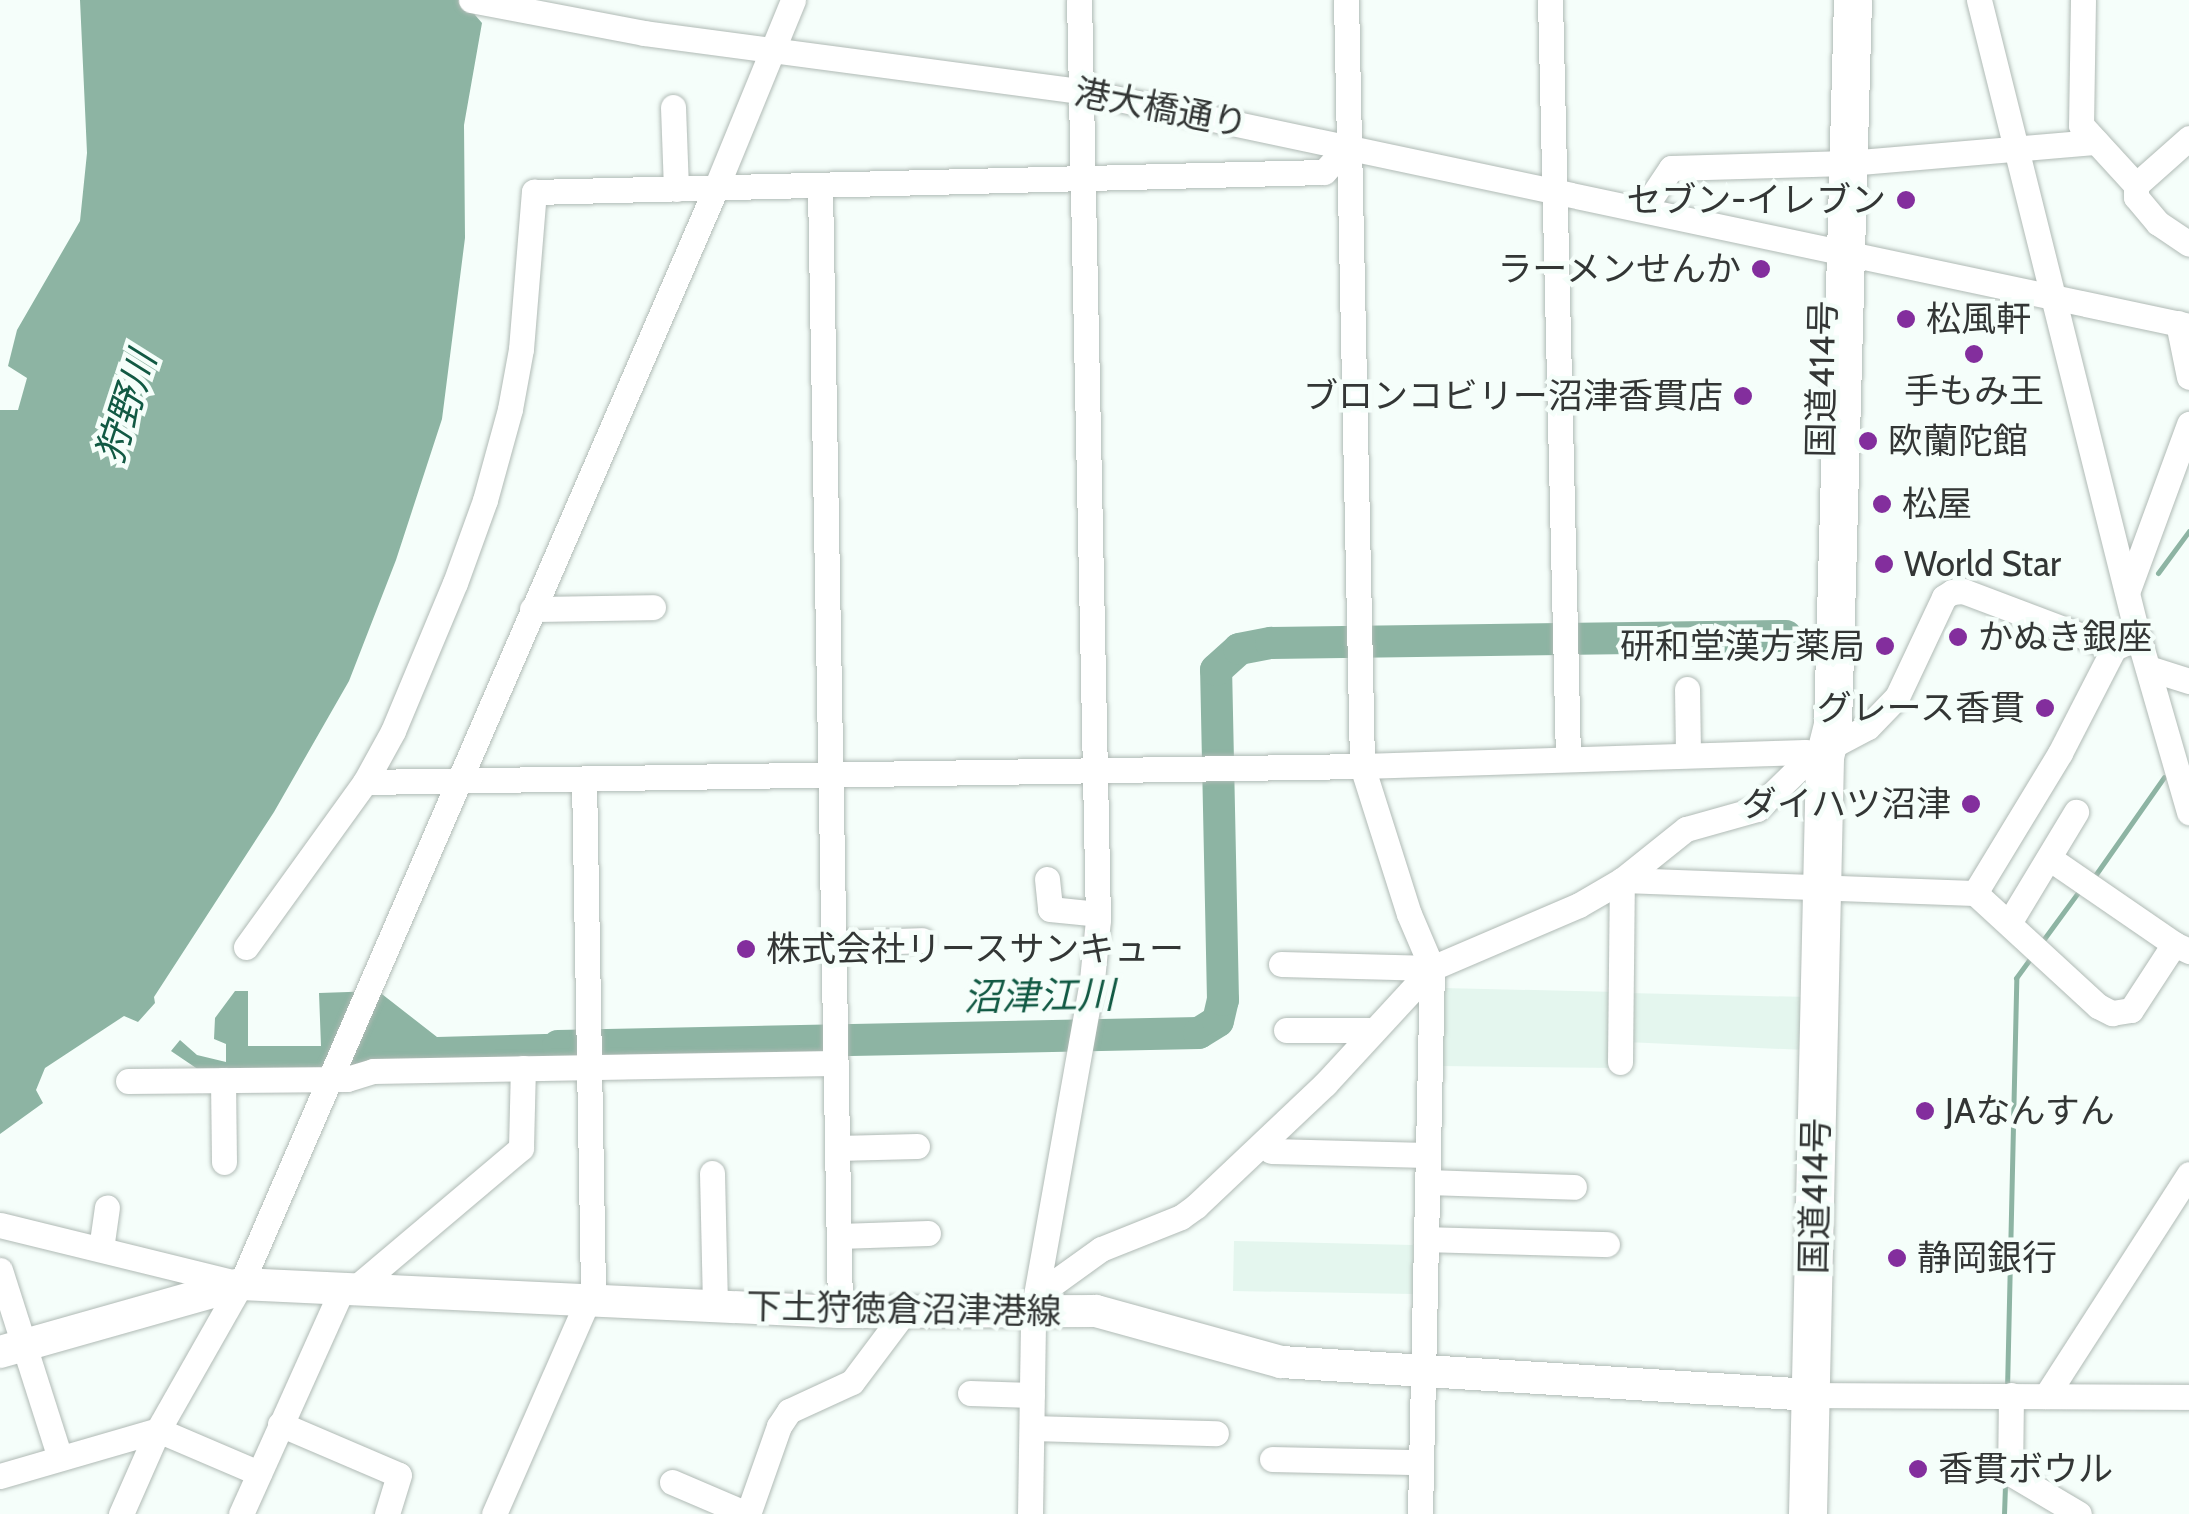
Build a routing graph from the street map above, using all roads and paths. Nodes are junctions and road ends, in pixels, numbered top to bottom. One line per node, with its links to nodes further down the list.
1 (471, 0): 10 (street, 港大橋通り)
2 (793, 0): 10 (street)
3 (1080, 0): 11 (street)
4 (1346, 0): 15 (street)
5 (1550, 0): 23 (street)
6 (1832, 0): 17 (highway, 国道414号)
7 (1852, 0): 17 (highway, 国道414号)
8 (1979, 0): 16 (street)
9 (2084, 0): 14 (street)
10 (772, 48): 11 (street, 港大橋通り); 21 (street)
11 (1081, 91): 15 (street, 港大橋通り); 18 (street)
12 (673, 107): 22 (street)
13 (2189, 138): 19 (street)
14 (2096, 142): 16 (street); 19 (street)
15 (1348, 145): 18 (street); 23 (street, 港大橋通り); 42 (street)
16 (2016, 150): 17 (street); 27 (street)
17 (1837, 163): 24 (street); 26 (highway, 国道414号)
18 (1084, 180): 20 (street); 43 (street)
19 (2136, 185): 25 (street)
20 (820, 187): 21 (street); 44 (street)
21 (716, 188): 22 (street); 33 (street)
22 (676, 189): 46 (street)
23 (1552, 189): 24 (street, 港大橋通り); 41 (street)
24 (1645, 207): 26 (street, 港大橋通り)
25 (2189, 244)
26 (1834, 250): 27 (street, 港大橋通り); 40 (highway, 国道414号)
27 (2052, 295): 28 (street, 港大橋通り); 31 (street)
28 (2183, 324): 29 (street)
29 (2189, 377)
30 (2189, 424): 31 (street)
31 (2128, 590): 34 (street)
32 (653, 606): 33 (street)
33 (532, 610): 47 (street)
34 (2139, 637): 35 (street); 36 (street)
35 (2114, 648): 40 (street); 54 (street)
36 (2148, 668): 37 (street); 49 (street)
37 (2189, 681)
38 (1687, 689): 39 (street)
39 (1688, 755): 40 (street); 41 (street)
40 (1825, 757): 52 (street); 53 (highway, 国道414号)
41 (1568, 758): 42 (street)
42 (1362, 766): 43 (street); 62 (street)
43 (1096, 770): 44 (street); 55 (street)
44 (831, 776): 45 (street); 58 (street)
45 (584, 780): 47 (street); 67 (street)
46 (369, 782): 47 (street); 59 (street)
47 (458, 782): 69 (street)
48 (2076, 812): 50 (street)
49 (2189, 812)
50 (2050, 858): 56 (street); 60 (street)
51 (1047, 878): 55 (street)
52 (1622, 880): 53 (street); 62 (street); 65 (street)
53 (1822, 886): 54 (street); 100 (highway, 国道414号)
54 (1974, 894): 56 (street)
55 (1098, 914): 92 (street)
56 (2009, 923): 60 (street)
57 (922, 940): 58 (street)
58 (832, 943): 66 (street)
59 (246, 947)
60 (2182, 947)
61 (1281, 964): 62 (street)
62 (1432, 968): 64 (street); 75 (street)
63 (1286, 1030): 64 (street)
64 (1374, 1030): 92 (street)
65 (1620, 1062)
66 (836, 1063): 67 (street); 73 (street)
67 (588, 1066): 68 (street); 91 (street)
68 (523, 1068): 69 (street); 90 (street)
69 (330, 1079): 70 (street); 89 (street)
70 (223, 1080): 71 (street); 76 (street)
71 (128, 1082)
72 (917, 1146): 73 (street)
73 (838, 1148): 84 (street)
74 (1271, 1151): 75 (street)
75 (1427, 1155): 79 (street)
76 (224, 1162)
77 (712, 1173): 93 (street)
78 (2189, 1174): 102 (street)
79 (1427, 1182): 80 (street); 85 (street)
80 (1574, 1187)
81 (107, 1207): 87 (street)
82 (0, 1225): 87 (street)
83 (928, 1234): 84 (street)
84 (840, 1236): 94 (street)
85 (1426, 1239): 86 (street); 97 (street)
86 (1607, 1244)
87 (102, 1249): 89 (street)
88 (0, 1273): 96 (street)
89 (241, 1284): 90 (main road, 下土狩徳倉沼津港線); 96 (main road, 下土狩徳倉沼津港線); 106 (street)
90 (347, 1289): 91 (main road, 下土狩徳倉沼津港線); 104 (street)
91 (589, 1300): 93 (main road, 下土狩徳倉沼津港線); 117 (street)
92 (1035, 1304): 95 (main road, 下土狩徳倉沼津港線); 97 (main road, 下土狩徳倉沼津港線); 99 (street)
93 (715, 1306): 94 (main road, 下土狩徳倉沼津港線)
94 (840, 1312): 95 (main road, 下土狩徳倉沼津港線)
95 (903, 1314): 118 (street)
96 (11, 1349): 108 (street)
97 (1424, 1371): 100 (main road, 下土狩徳倉沼津港線); 110 (street)
98 (970, 1394): 99 (street)
99 (1032, 1395): 105 (street)
100 (1811, 1395): 101 (street); 121 (highway, 国道414号)
101 (2011, 1395): 102 (street); 122 (street)
102 (2046, 1396): 103 (street)
103 (2189, 1398)
104 (280, 1424): 111 (street); 116 (street)
105 (1032, 1428): 107 (street); 119 (street)
106 (158, 1430): 108 (street); 111 (street); 114 (street)
107 (1216, 1433)
108 (60, 1458): 112 (street)
109 (1272, 1459): 110 (street)
110 (1421, 1462): 120 (street)
111 (258, 1472): 115 (street)
112 (0, 1476)
113 (672, 1482): 118 (street)
114 (121, 1514)
115 (241, 1514)
116 (387, 1514)
117 (494, 1514)
118 (747, 1514)
119 (1030, 1514)
120 (1420, 1514)
121 (1808, 1514)
122 (2079, 1514)

